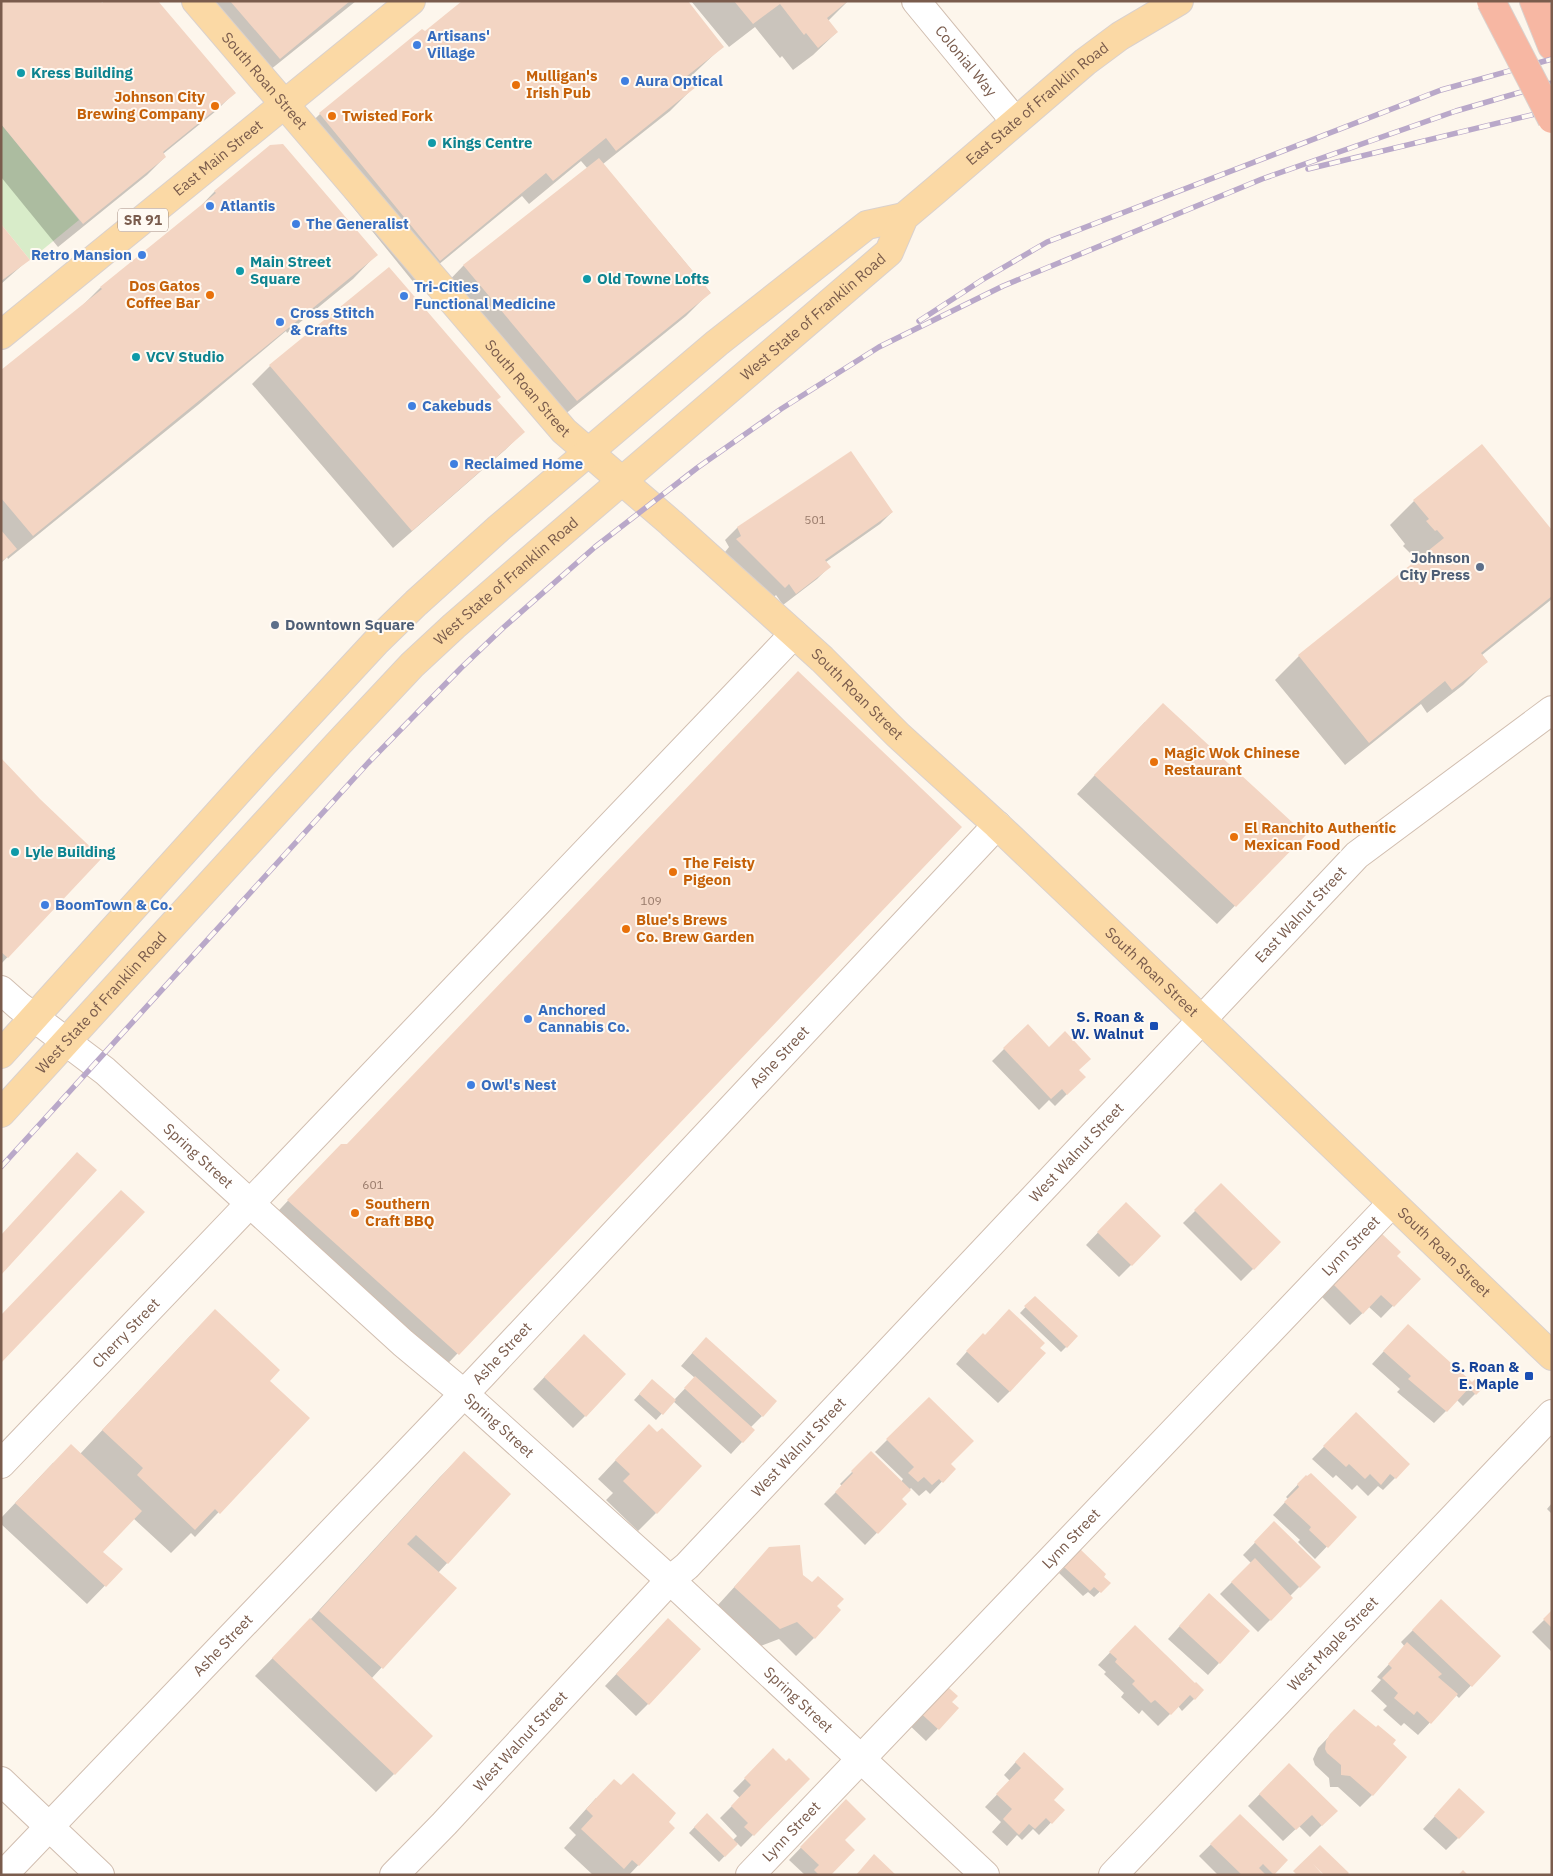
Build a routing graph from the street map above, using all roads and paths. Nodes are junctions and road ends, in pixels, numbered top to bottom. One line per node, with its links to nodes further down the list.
1 (196, 1): 8 (main road, South Roan Street)
2 (411, 1): 8 (main road, East Main Street / SR 91)
3 (916, 1): 10 (street, Colonial Way)
4 (1179, 1): 10 (main road, East State of Franklin Road)
5 (1491, 1): 9 (highway, bridge)
6 (1534, 1): 7 (highway)
7 (1552, 46)
8 (284, 105): 12 (main road, East Main Street / SR 91); 13 (main road, South Roan Street)
9 (1552, 119)
10 (1015, 121): 11 (main road, East State of Franklin Road)
11 (904, 217): 13 (main road, West State of Franklin Road); 14 (main road, West State of Franklin Road)
12 (1, 334)
13 (589, 452): 14 (main road, South Roan Street); 20 (main road, West State of Franklin Road)
14 (622, 481): 15 (main road, South Roan Street); 20 (main road, West State of Franklin Road)
15 (794, 634): 17 (main road, South Roan Street); 23 (street, Cherry Street)
16 (1552, 710): 19 (street, East Walnut Street)
17 (997, 825): 19 (main road, South Roan Street); 26 (street, Ashe Street)
18 (1, 990): 20 (street, Spring Street)
19 (1202, 1020): 24 (main road, South Roan Street); 29 (street, West Walnut Street)
20 (50, 1030): 21 (main road, West State of Franklin Road); 22 (main road, West State of Franklin Road); 23 (street, Spring Street)
21 (1, 1054)
22 (1, 1113)
23 (251, 1203): 26 (street, Spring Street); 28 (street, Cherry Street)
24 (1392, 1203): 25 (main road, South Roan Street); 30 (street, Lynn Street)
25 (1552, 1356)
26 (464, 1393): 29 (street, Spring Street); 32 (street, Ashe Street)
27 (1552, 1414): 38 (street, West Maple Street)
28 (1, 1464)
29 (670, 1580): 30 (street, Spring Street); 35 (street, West Walnut Street)
30 (861, 1760): 36 (street, Lynn Street); 37 (street, Spring Street)
31 (1, 1781): 32 (street)
32 (49, 1826): 33 (street, Ashe Street); 34 (street)
33 (3, 1875)
34 (100, 1875)
35 (394, 1875)
36 (750, 1875)
37 (985, 1875)
38 (1113, 1875)

